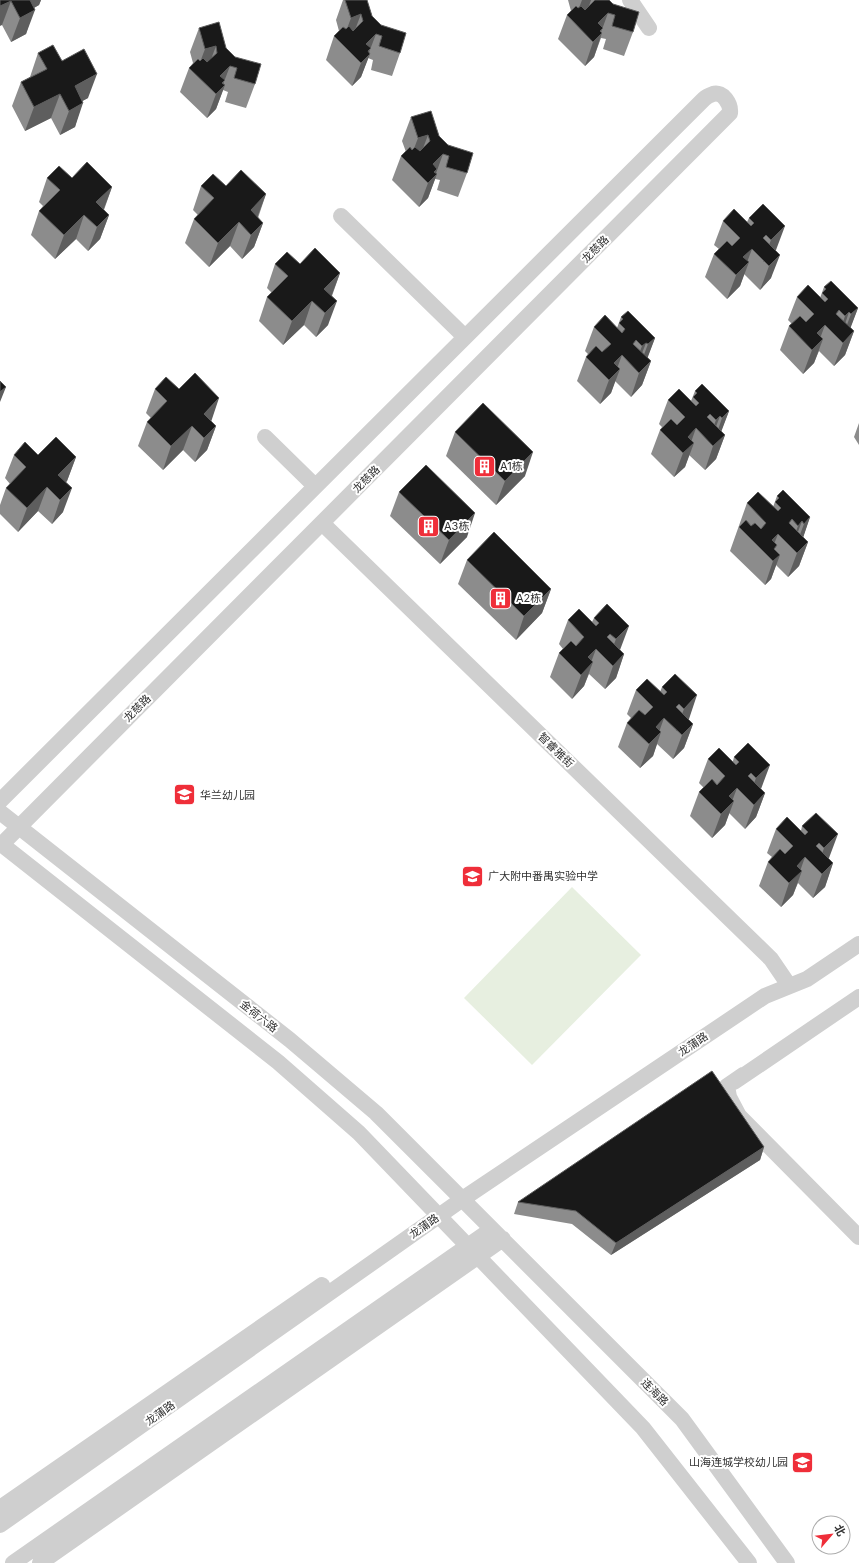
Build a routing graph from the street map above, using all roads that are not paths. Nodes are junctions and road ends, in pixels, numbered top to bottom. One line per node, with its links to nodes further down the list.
1 (630, 0): 2 (street)
2 (649, 28)
3 (341, 216): 4 (street)
4 (465, 337): 6 (street); 7 (street, 龙慈路)
5 (264, 437): 6 (street)
6 (315, 486): 8 (street)
7 (322, 523): 10 (street, 龙慈路); 14 (street, 智睿雅街)
8 (0, 801)
9 (0, 812): 10 (street, 金荷六路)
10 (19, 827): 11 (street, 龙慈路); 18 (street, 金荷六路)
11 (1, 844): 19 (street)
12 (859, 937): 14 (street, 龙蒲路)
13 (859, 944): 18 (street, 龙蒲路)
14 (786, 981): 18 (street, 龙蒲路)
15 (859, 997): 16 (street)
16 (728, 1086): 17 (street); 21 (street)
17 (714, 1095)
18 (460, 1195): 19 (street, 龙蒲路); 20 (street, 金荷六路)
19 (435, 1212): 22 (street); 23 (street, 龙蒲路); 24 (street, 龙蒲路)
20 (498, 1234): 22 (street); 28 (street, 连海路)
21 (859, 1237)
22 (473, 1252): 25 (street); 26 (street); 27 (street)
23 (0, 1508)
24 (0, 1525)
25 (13, 1563)
26 (40, 1563)
27 (749, 1563)
28 (787, 1563)

